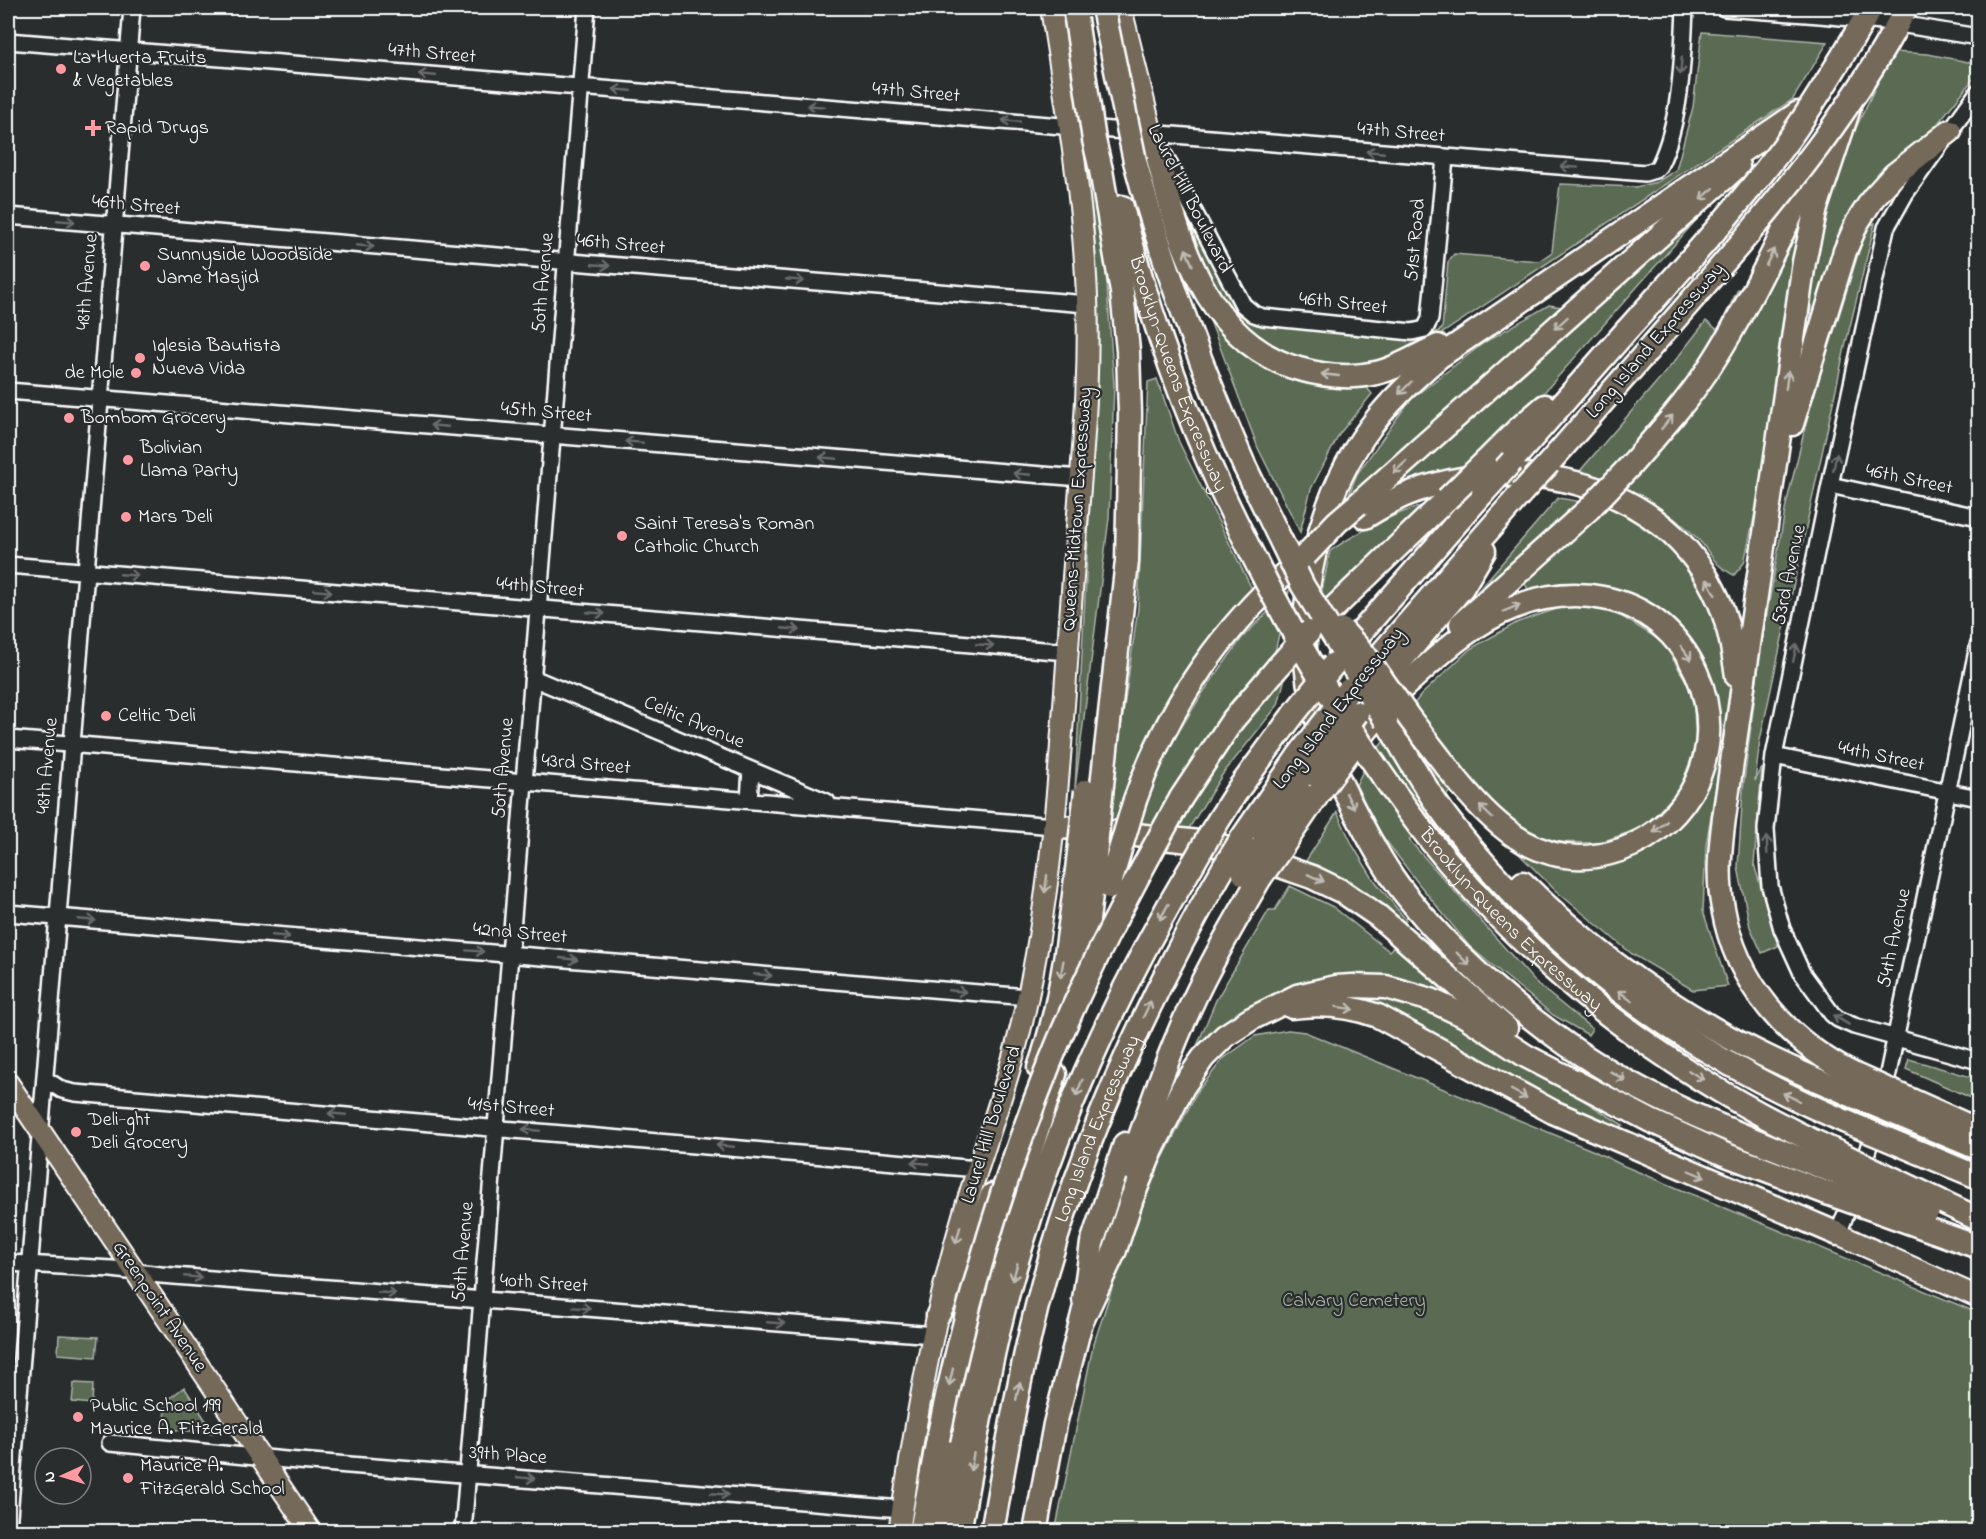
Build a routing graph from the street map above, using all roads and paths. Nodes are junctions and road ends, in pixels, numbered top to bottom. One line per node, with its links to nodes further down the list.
1 (132, 8): 15 (street, 48th Avenue)
2 (587, 8): 17 (street, 50th Avenue)
3 (1051, 8): 20 (main road)
4 (1103, 8): 43 (highway, Brooklyn-Queens Expressway, bridge)
5 (1120, 8): 22 (main road, Laurel Hill Boulevard)
6 (1685, 8): 23 (street, 47th Street, one-way to 23)
7 (1724, 8): 13 (street, bridge)
8 (1871, 8): 32 (highway, Long Island Expressway, bridge)
9 (1881, 8): 19 (highway)
10 (1896, 8): 16 (highway)
11 (1906, 8): 55 (highway, Long Island Expressway, bridge)
12 (1075, 13): 24 (highway, bridge)
13 (1978, 37)
14 (8, 41): 15 (street, 47th Street)
15 (129, 51): 17 (street, 47th Street, one-way to 15); 26 (street, 48th Avenue)
16 (1865, 61): 38 (highway, one-way to 16); 48 (highway, one-way to 16, bridge)
17 (581, 87): 20 (street, 47th Street, one-way to 17); 27 (street, 50th Avenue)
18 (1978, 92): 21 (street, 53rd Avenue)
19 (1798, 113): 31 (highway); 39 (highway, one-way to 39)
20 (1069, 126): 22 (street, 47th Street); 28 (main road)
21 (1950, 131): 37 (street, 53rd Avenue, one-way to 21); 38 (highway)
22 (1152, 134): 23 (street, 47th Street, one-way to 22); 29 (street, Laurel Hill Boulevard); 31 (highway, one-way to 22)
23 (1445, 158): 30 (street, 51st Road)
24 (1106, 169): 65 (highway, bridge); 82 (highway, Brooklyn-Queens Expressway, one-way to 82, bridge)
25 (8, 216): 26 (street, 46th Street, one-way to 26)
26 (114, 225): 27 (street, 46th Street, one-way to 27); 34 (street, 48th Avenue)
27 (567, 262): 28 (street, 46th Street, one-way to 28); 35 (street, 50th Avenue)
28 (1087, 304): 36 (main road, Queens-Midtown Expressway)
29 (1254, 314): 30 (street, 46th Street)
30 (1427, 326)
31 (1483, 326): 82 (highway, one-way to 82)
32 (1599, 361): 104 (highway, one-way to 104, bridge); 106 (highway, Long Island Expressway, one-way to 106, bridge)
33 (8, 391): 34 (street, 45th Street)
34 (99, 398): 35 (street, 45th Street, one-way to 34); 42 (street, 48th Avenue)
35 (552, 435): 36 (street, 45th Street, one-way to 35); 44 (street, 50th Avenue)
36 (1081, 478): 46 (main road, Queens-Midtown Expressway)
37 (1830, 485): 40 (street, 46th Street); 53 (street, 53rd Avenue, one-way to 37)
38 (1770, 501): 49 (highway)
39 (1361, 510): 49 (highway, one-way to 39); 65 (highway, bridge)
40 (1978, 517)
41 (8, 565): 42 (street, 44th Street)
42 (86, 572): 44 (street, 44th Street, one-way to 44); 52 (street, 48th Avenue)
43 (1303, 586): 58 (highway, Brooklyn-Queens Expressway, bridge); 58 (highway, bridge)
44 (538, 609): 46 (street, 44th Street, one-way to 46); 47 (street, 50th Avenue)
45 (1978, 646): 57 (street, 54th Avenue)
46 (1068, 652): 50 (main road, Queens-Midtown Expressway)
47 (533, 678): 54 (street, Celtic Avenue); 56 (street, 50th Avenue)
48 (1398, 692): 55 (highway, bridge); 58 (highway, one-way to 58)
49 (1740, 704): 76 (highway)
50 (1063, 714): 62 (main road, Laurel Hill Boulevard)
51 (8, 739): 52 (street, 43rd Street)
52 (71, 744): 56 (street, 43rd Street); 67 (street, 48th Avenue)
53 (1774, 756): 57 (street, 44th Street); 71 (street, 53rd Avenue, one-way to 53)
54 (751, 770): 60 (street); 61 (street, Celtic Avenue)
55 (1310, 774): 63 (highway, Long Island Expressway); 63 (highway)
56 (524, 781): 60 (street, 43rd Street); 68 (street, 50th Avenue)
57 (1947, 792): 59 (street, 44th Street); 71 (street, 54th Avenue)
58 (1447, 794): 76 (highway, Brooklyn-Queens Expressway); 83 (highway, Brooklyn-Queens Expressway, one-way to 58, bridge)
59 (1978, 798)
60 (749, 800): 61 (street, 43rd Street)
61 (838, 807): 62 (street, 43rd Street)
62 (1054, 826): 69 (main road, Laurel Hill Boulevard, one-way to 69); 74 (highway, one-way to 74)
63 (1262, 844): 64 (highway, Long Island Expressway, bridge); 64 (highway, bridge)
64 (1243, 873): 93 (highway); 107 (highway, Long Island Expressway, one-way to 64)
65 (1093, 878): 94 (highway, one-way to 94); 105 (highway)
66 (8, 913): 67 (street, 42nd Street)
67 (57, 918): 68 (street, 42nd Street, one-way to 68); 73 (street, 48th Avenue)
68 (510, 954): 69 (street, 42nd Street, one-way to 69); 77 (street, 50th Avenue)
69 (1028, 996): 81 (main road, Laurel Hill Boulevard)
70 (1266, 1011): 74 (highway); 86 (highway, one-way to 86); 93 (highway)
71 (1896, 1038): 72 (street); 86 (street, 54th Avenue)
72 (1978, 1061)
73 (45, 1079): 77 (street, 41st Street, one-way to 73); 79 (street, 48th Avenue)
74 (1577, 1081): 82 (highway)
75 (8, 1083): 79 (main road, Greenpoint Avenue)
76 (1851, 1084): 78 (highway, bridge); 80 (highway, Brooklyn-Queens Expressway, bridge)
77 (496, 1127): 81 (street, 41st Street, one-way to 77); 92 (street, 50th Avenue)
78 (1978, 1130)
79 (41, 1132): 89 (street, 48th Avenue); 90 (main road, Greenpoint Avenue)
80 (1978, 1148)
81 (978, 1169): 94 (main road, Laurel Hill Boulevard, one-way to 94)
82 (1832, 1172): 84 (highway, Brooklyn-Queens Expressway, bridge); 85 (highway, bridge); 87 (highway, bridge)
83 (1978, 1178)
84 (1978, 1219)
85 (1978, 1226)
86 (1838, 1234): 91 (main road)
87 (1978, 1247)
88 (8, 1263): 89 (street, 40th Street)
89 (29, 1264): 90 (street, 40th Street); 95 (street, 48th Avenue)
90 (135, 1272): 92 (street, 40th Street, one-way to 92); 97 (main road, Greenpoint Avenue)
91 (1978, 1297)
92 (481, 1300): 94 (street, 40th Street, one-way to 94); 98 (street, 50th Avenue)
93 (1080, 1323): 108 (highway)
94 (936, 1325): 99 (main road, Laurel Hill Boulevard)
95 (11, 1436): 100 (street, 48th Avenue)
96 (110, 1443): 97 (street, 39th Place)
97 (260, 1457): 98 (street, 39th Place); 101 (main road, Greenpoint Avenue)
98 (467, 1474): 99 (street, 39th Place, one-way to 99); 102 (street, 50th Avenue)
99 (902, 1509): 103 (main road, Laurel Hill Boulevard)
100 (8, 1528)
101 (311, 1532)
102 (463, 1532)
103 (899, 1532)
104 (921, 1532)
105 (942, 1532)
106 (959, 1532)
107 (992, 1532)
108 (1035, 1532)

